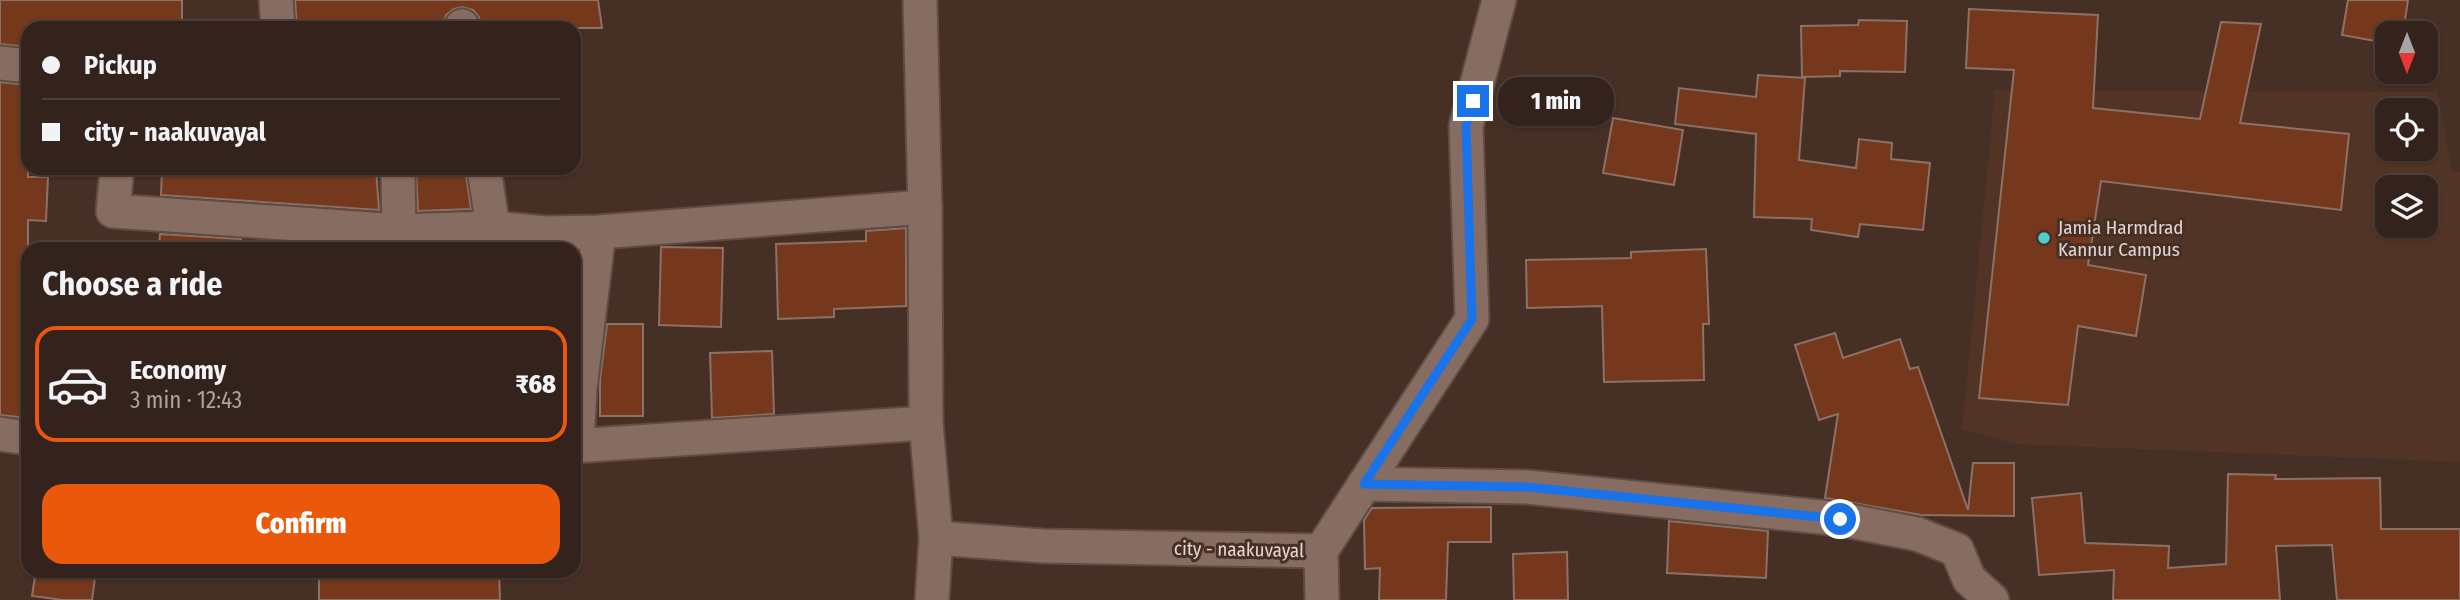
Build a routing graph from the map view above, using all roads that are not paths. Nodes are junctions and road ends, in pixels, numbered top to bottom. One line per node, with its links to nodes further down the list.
1 (276, 0): 4 (street)
2 (919, 0): 10 (street)
3 (1499, 0): 19 (street, city - naakuvayal)
4 (278, 21)
5 (0, 63): 6 (street)
6 (21, 65)
7 (116, 175): 12 (street)
8 (398, 175): 12 (street)
9 (485, 175): 11 (street)
10 (925, 207): 13 (street); 15 (street)
11 (493, 228): 12 (street); 13 (street)
12 (399, 231)
13 (599, 232): 14 (street)
14 (581, 380)
15 (926, 423): 18 (street); 20 (street)
16 (0, 434): 17 (street)
17 (21, 437)
18 (581, 446)
19 (1364, 484): 21 (street, city - naakuvayal); 24 (street)
20 (936, 538): 21 (street, city - naakuvayal); 22 (street)
21 (1321, 551): 23 (street)
22 (932, 600)
23 (1322, 600)
24 (1992, 600)

